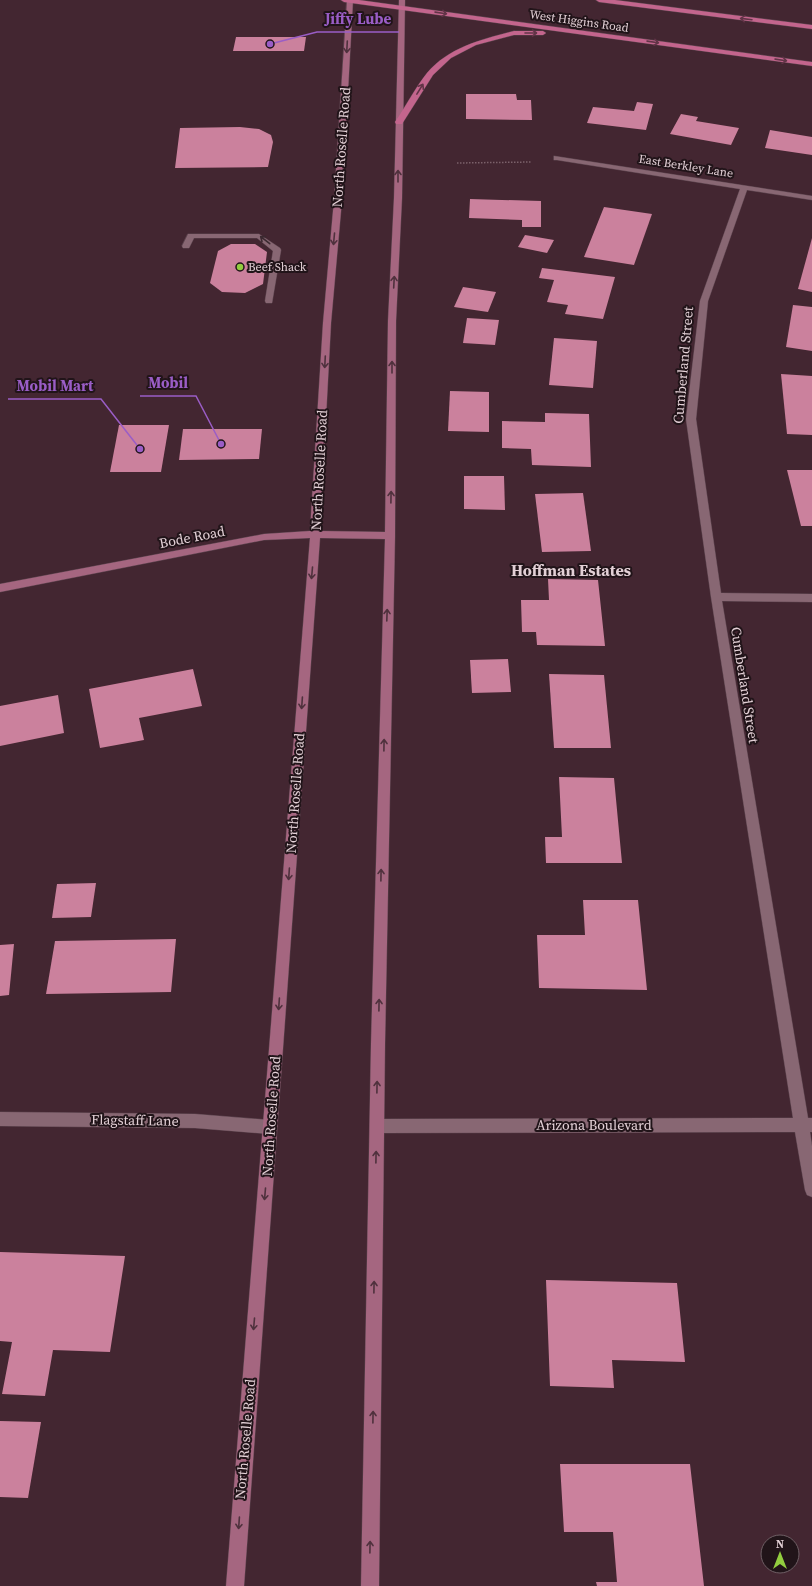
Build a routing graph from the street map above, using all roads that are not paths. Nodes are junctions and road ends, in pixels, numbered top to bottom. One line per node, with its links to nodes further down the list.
1 (348, 0): 3 (main road, West Higgins Road); 13 (main road, North Roselle Road, one-way to 13)
2 (599, 0): 4 (main road, West Higgins Road, one-way to 2)
3 (402, 4): 5 (main road, West Higgins Road, one-way to 5); 7 (main road)
4 (812, 27)
5 (586, 33): 6 (main road, West Higgins Road, one-way to 6); 7 (main road, one-way to 5)
6 (812, 64)
7 (400, 122): 14 (main road, one-way to 7)
8 (557, 158): 9 (street, East Berkley Lane)
9 (744, 188): 10 (street, East Berkley Lane); 16 (street, Cumberland Street)
10 (812, 198)
11 (186, 246): 12 (street, one-way to 11)
12 (269, 301)
13 (315, 534): 14 (main road, Bode Road); 15 (main road, Bode Road); 21 (main road, North Roselle Road, one-way to 21)
14 (390, 536): 20 (main road, one-way to 14)
15 (0, 588)
16 (716, 597): 17 (street); 19 (street, Cumberland Street)
17 (812, 598)
18 (0, 1118): 21 (street, Flagstaff Lane)
19 (806, 1125): 20 (street, Arizona Boulevard); 22 (street, Cumberland Street)
20 (377, 1126): 24 (main road, one-way to 20)
21 (270, 1127): 23 (main road, North Roselle Road, one-way to 23)
22 (812, 1190)
23 (235, 1586)
24 (370, 1586)

